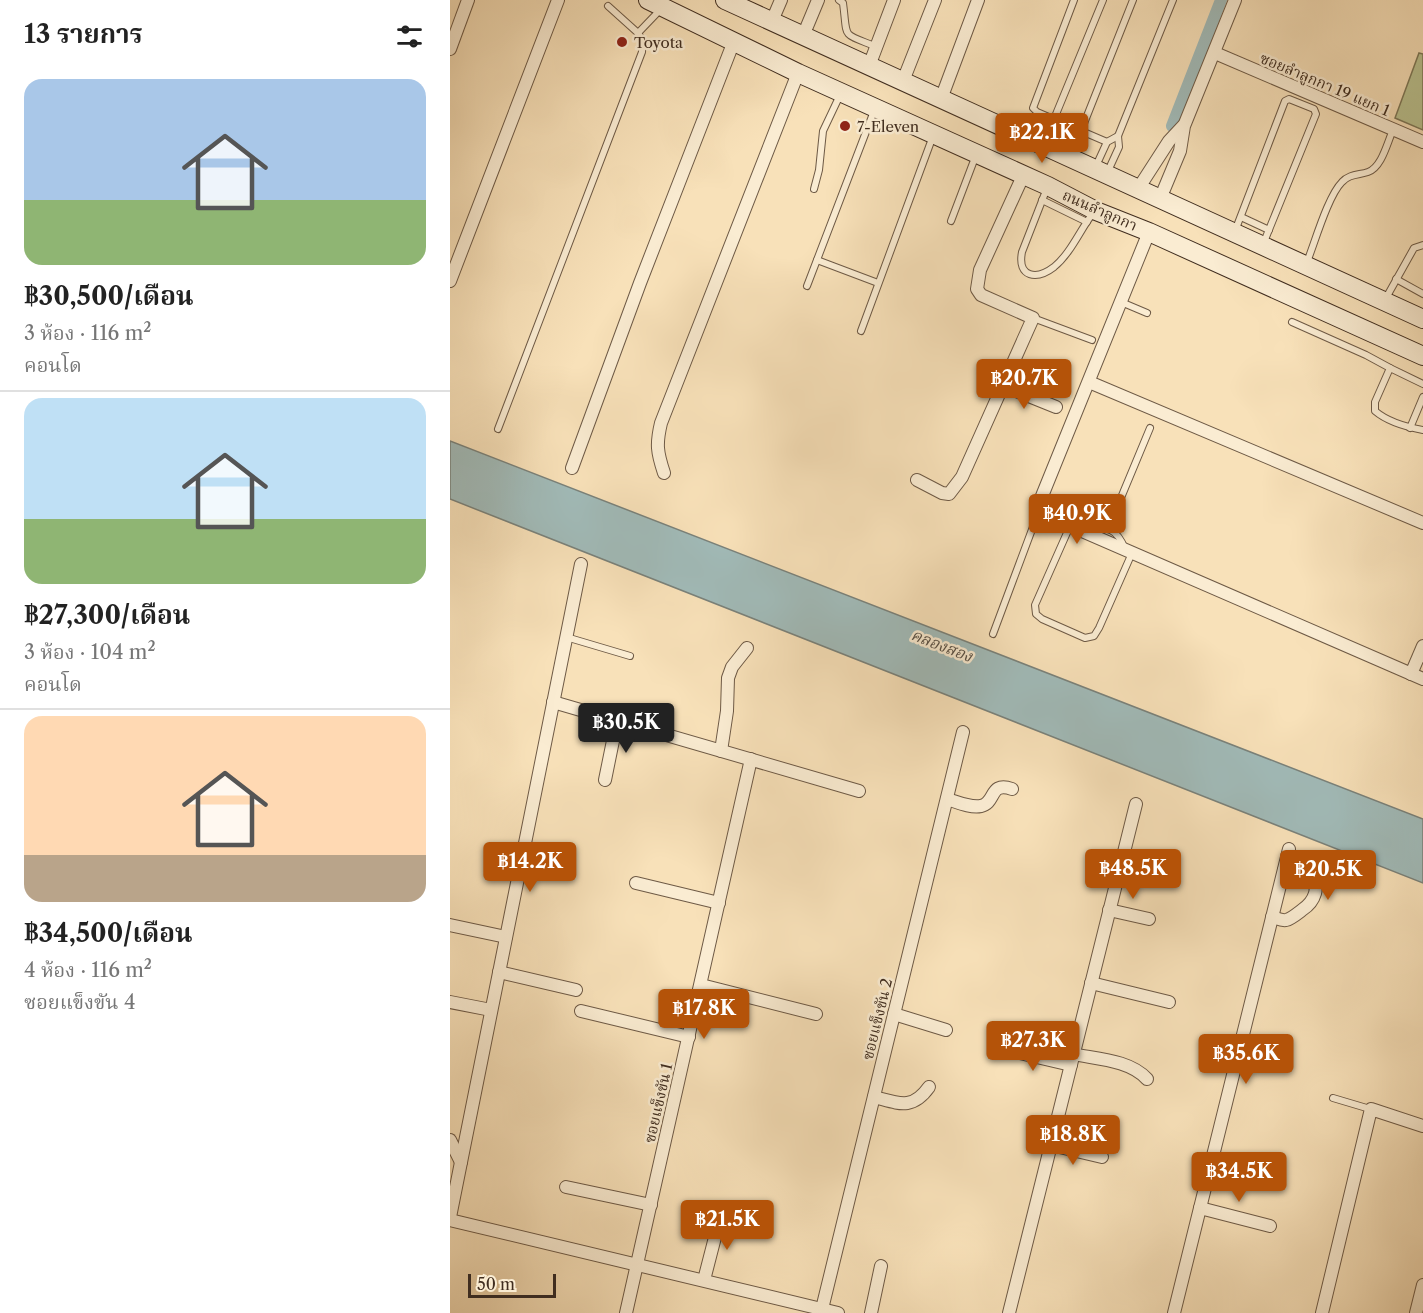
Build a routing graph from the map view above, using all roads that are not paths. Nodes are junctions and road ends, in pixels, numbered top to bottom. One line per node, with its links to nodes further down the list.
1 (468, 0): 22 (street)
2 (558, 0): 54 (street)
3 (725, 0): 17 (main road)
4 (781, 0): 17 (street)
5 (818, 0): 19 (street)
6 (839, 0): 21 (lane)
7 (894, 0): 21 (street)
8 (935, 0): 26 (street)
9 (978, 0): 28 (street)
10 (1074, 0): 30 (lane)
11 (1103, 0): 30 (lane)
12 (1133, 0): 32 (lane)
13 (1173, 0): 35 (lane)
14 (1235, 0): 23 (street)
15 (656, 4): 18 (lane); 20 (main road, ถนนลำลูกกา)
16 (608, 6): 18 (lane)
17 (772, 21): 19 (main road)
18 (638, 33): 74 (lane)
19 (803, 36): 24 (main road)
20 (734, 41): 25 (main road, ถนนลำลูกกา); 77 (street)
21 (877, 47): 24 (street)
22 (450, 49)
23 (1215, 53): 31 (street); 33 (street, ซอยลำลูกกา 19 แยก 1)
24 (869, 66): 26 (main road)
25 (798, 73): 27 (main road, ถนนลำลูกกา); 78 (street)
26 (903, 81): 28 (main road)
27 (841, 92): 29 (main road, ถนนลำลูกกา); 41 (lane)
28 (941, 99): 39 (main road)
29 (875, 108): 34 (main road, ถนนลำลูกกา); 51 (lane)
30 (1054, 119): 32 (lane)
31 (1184, 126): 42 (street); 44 (street)
32 (1080, 130): 36 (lane)
33 (1393, 130): 37 (street, ซอยลำลูกกา 19 แยก 1); 52 (lane)
34 (933, 135): 38 (main road, ถนนลำลูกกา); 55 (lane)
35 (1118, 136): 36 (lane); 39 (lane)
36 (1107, 142): 39 (lane)
37 (1423, 142)
38 (976, 154): 40 (main road, ถนนลำลูกกา); 46 (lane)
39 (1101, 172): 42 (main road)
40 (1023, 176): 43 (main road, ถนนลำลูกกา); 61 (street)
41 (814, 189)
42 (1138, 189): 44 (main road)
43 (1045, 193): 45 (main road, ถนนลำลูกกา); 45 (lane)
44 (1160, 199): 47 (main road)
45 (1091, 216): 48 (main road, ถนนลำลูกกา)
46 (951, 221)
47 (1238, 225): 49 (main road); 49 (lane)
48 (1149, 232): 59 (street); 66 (main road, ถนนลำลูกกา)
49 (1266, 238): 52 (main road)
50 (1423, 245): 53 (lane)
51 (817, 260): 55 (lane); 56 (lane)
52 (1305, 265): 58 (main road)
53 (1396, 279): 57 (lane); 58 (lane)
54 (450, 281)
55 (878, 283): 64 (lane)
56 (807, 286)
57 (1423, 294)
58 (1384, 301): 62 (main road)
59 (1121, 302): 60 (lane); 68 (street)
60 (1147, 313)
61 (1033, 318): 65 (lane); 70 (street)
62 (1423, 319)
63 (1292, 322): 67 (lane)
64 (861, 332)
65 (1092, 340)
66 (1423, 356)
67 (1390, 368): 69 (lane); 73 (lane)
68 (1089, 382): 80 (street); 81 (street)
69 (1423, 384)
70 (1004, 386): 72 (street); 79 (street)
71 (1423, 397): 73 (lane)
72 (1056, 407)
73 (1410, 428): 76 (lane)
74 (498, 429)
75 (1150, 429): 83 (lane)
76 (1423, 430)
77 (572, 468)
78 (664, 473)
79 (917, 480)
80 (1040, 508): 82 (street); 87 (lane)
81 (1423, 523)
82 (1070, 526): 84 (street); 85 (lane)
83 (1108, 529): 84 (lane); 85 (lane)
84 (1083, 532): 85 (street)
85 (1129, 551): 92 (street)
86 (581, 564): 88 (street)
87 (993, 634)
88 (566, 637): 91 (lane); 94 (street)
89 (1423, 646): 92 (street)
90 (747, 648): 97 (street)
91 (630, 656)
92 (1411, 674): 93 (street)
93 (1423, 679)
94 (553, 702): 95 (street); 112 (street)
95 (617, 721): 97 (street); 99 (street)
96 (963, 732): 102 (street, ซอยแข็งขัน 2)
97 (721, 751): 98 (street)
98 (751, 759): 101 (street); 107 (street, ซอยแข็งขัน 1)
99 (605, 780)
100 (1012, 789): 102 (street)
101 (859, 791)
102 (946, 799): 122 (street, ซอยแข็งขัน 2)
103 (1136, 804): 108 (street)
104 (1289, 849): 105 (street)
105 (1284, 870): 109 (street); 109 (street)
106 (636, 883): 107 (street)
107 (719, 903): 115 (street, ซอยแข็งขัน 1)
108 (1109, 910): 110 (street); 114 (street)
109 (1272, 918): 139 (street)
110 (1149, 919)
111 (450, 925): 112 (street)
112 (506, 937): 113 (street)
113 (499, 972): 116 (street); 119 (street)
114 (1091, 983): 118 (street); 126 (street)
115 (700, 985): 121 (street); 124 (street, ซอยแข็งขัน 1)
116 (576, 990)
117 (450, 1002): 119 (street)
118 (1169, 1002)
119 (492, 1010): 136 (street)
120 (581, 1011): 124 (street)
121 (816, 1014)
122 (894, 1014): 123 (street); 129 (street, ซอยแข็งขัน 2)
123 (946, 1030)
124 (689, 1037): 138 (street, ซอยแข็งขัน 1)
125 (1002, 1049): 126 (street)
126 (1072, 1059): 127 (street); 134 (street)
127 (1147, 1079)
128 (929, 1087): 129 (street)
129 (874, 1097): 147 (street, ซอยแข็งขัน 2)
130 (1333, 1098): 131 (lane)
131 (1371, 1109): 132 (street); 153 (street)
132 (1423, 1126)
133 (450, 1140): 136 (street)
134 (1051, 1145): 135 (street); 151 (street)
135 (1102, 1157)
136 (461, 1162): 141 (street)
137 (566, 1187): 138 (street)
138 (651, 1205): 143 (street, ซอยแข็งขัน 1)
139 (1200, 1208): 142 (street); 152 (street)
140 (721, 1214): 145 (street)
141 (450, 1219): 143 (street)
142 (1270, 1226)
143 (637, 1264): 145 (street); 148 (street, ซอยแข็งขัน 1)
144 (880, 1266): 150 (street)
145 (704, 1280): 147 (street)
146 (1423, 1285): 154 (street)
147 (821, 1311): 149 (street)
148 (626, 1313)
149 (838, 1313)
150 (871, 1313)
151 (1009, 1313)
152 (1174, 1313)
153 (1322, 1313)
154 (1416, 1313)

